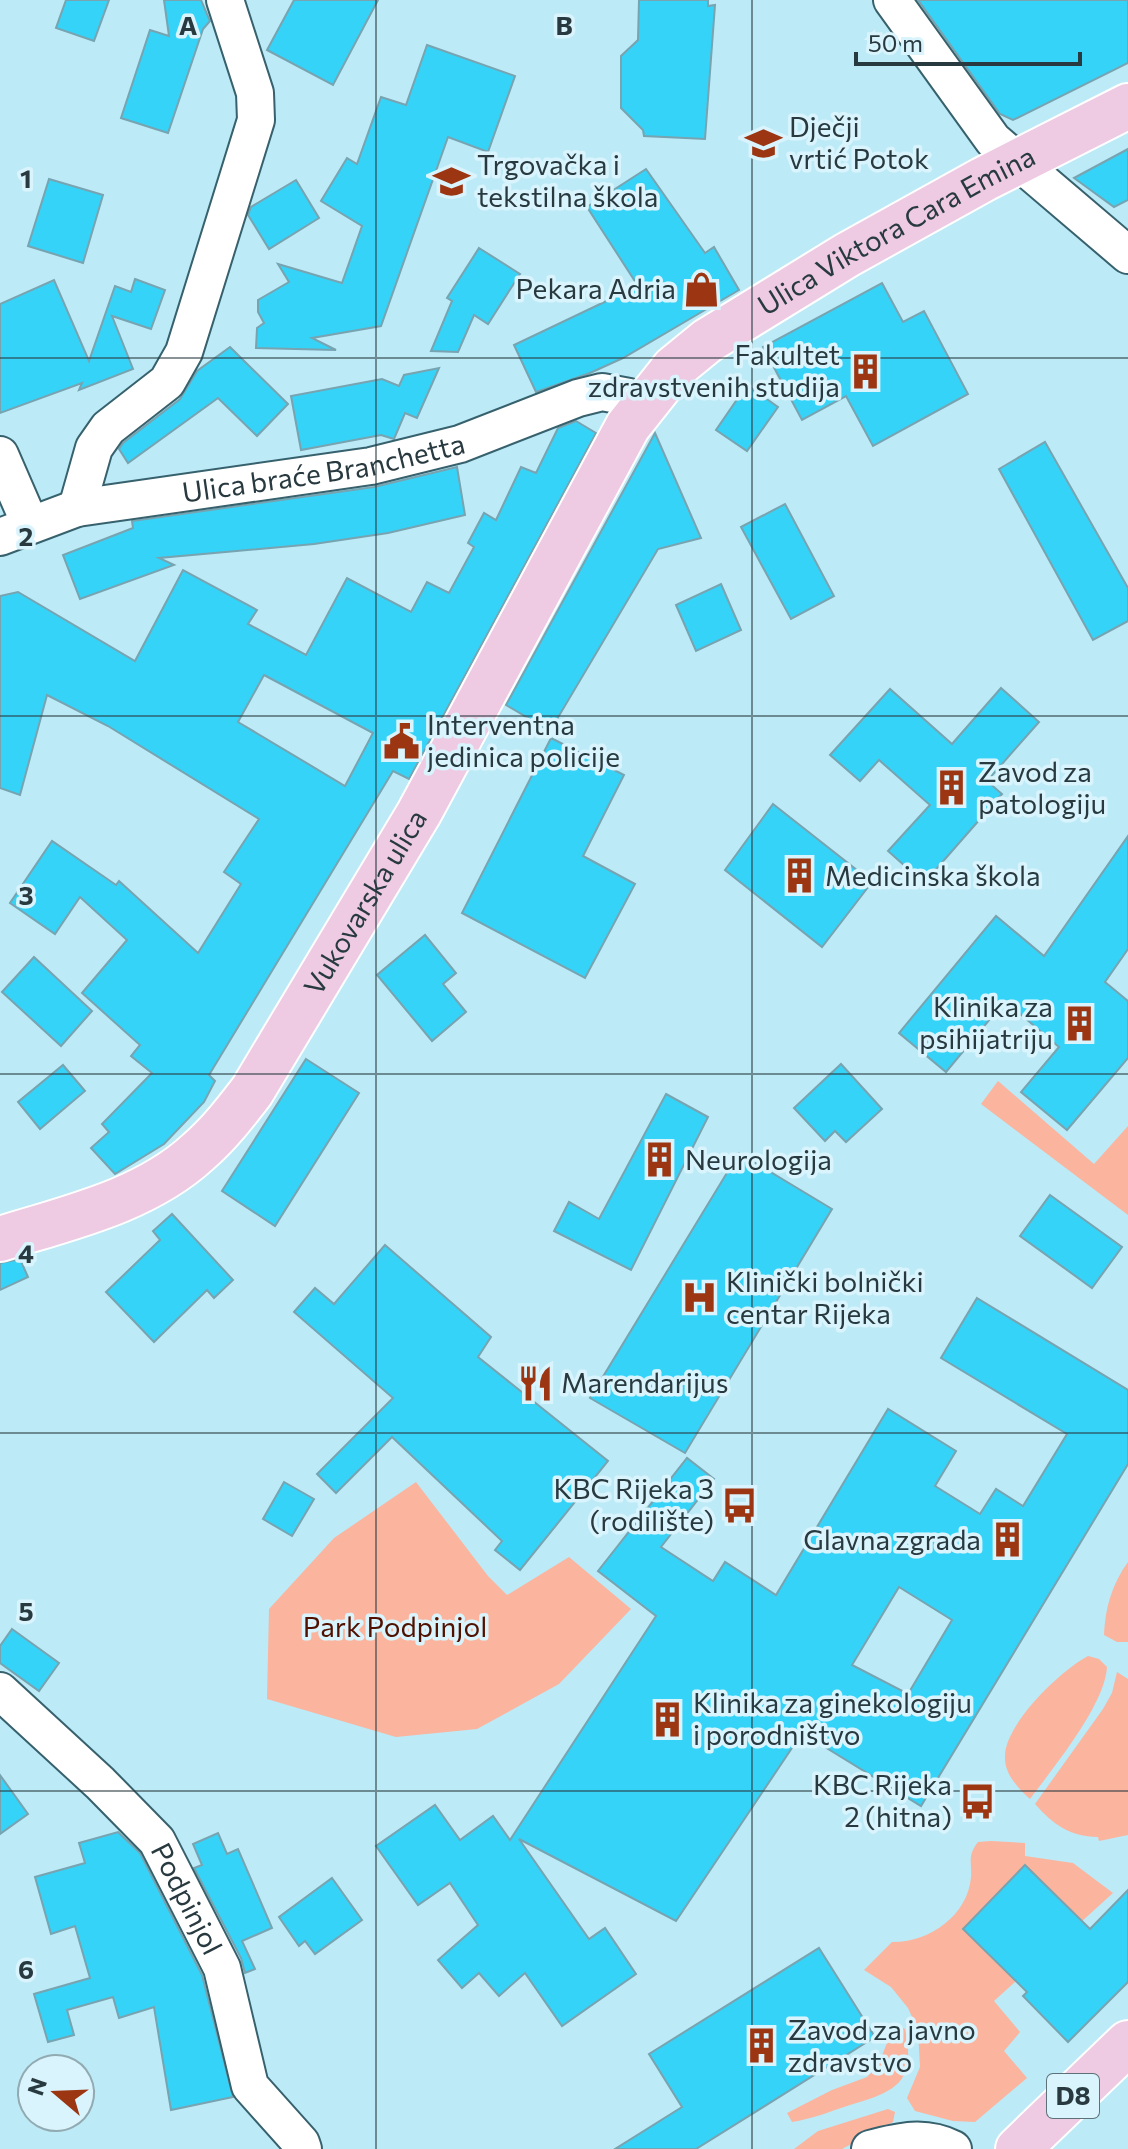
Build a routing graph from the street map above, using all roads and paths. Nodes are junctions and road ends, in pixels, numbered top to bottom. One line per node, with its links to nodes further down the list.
1 (225, 0): 8 (street)
2 (892, 0): 4 (street)
3 (1128, 106): 4 (main road, Ulica Viktora Cara Emina)
4 (1019, 162): 5 (street); 6 (main road, Ulica Viktora Cara Emina)
5 (1128, 255)
6 (642, 405): 8 (street, Ulica braće Branchetta); 10 (main road, Vukovarska ulica)
7 (0, 455): 9 (street)
8 (77, 508): 9 (street, Ulica braće Branchetta)
9 (15, 530)
10 (0, 1239)
11 (0, 1691): 13 (street, Podpinjol)
12 (1128, 2043): 16 (main road, D8)
13 (303, 2149)
14 (870, 2149): 15 (street)
15 (953, 2149)
16 (1018, 2149)

